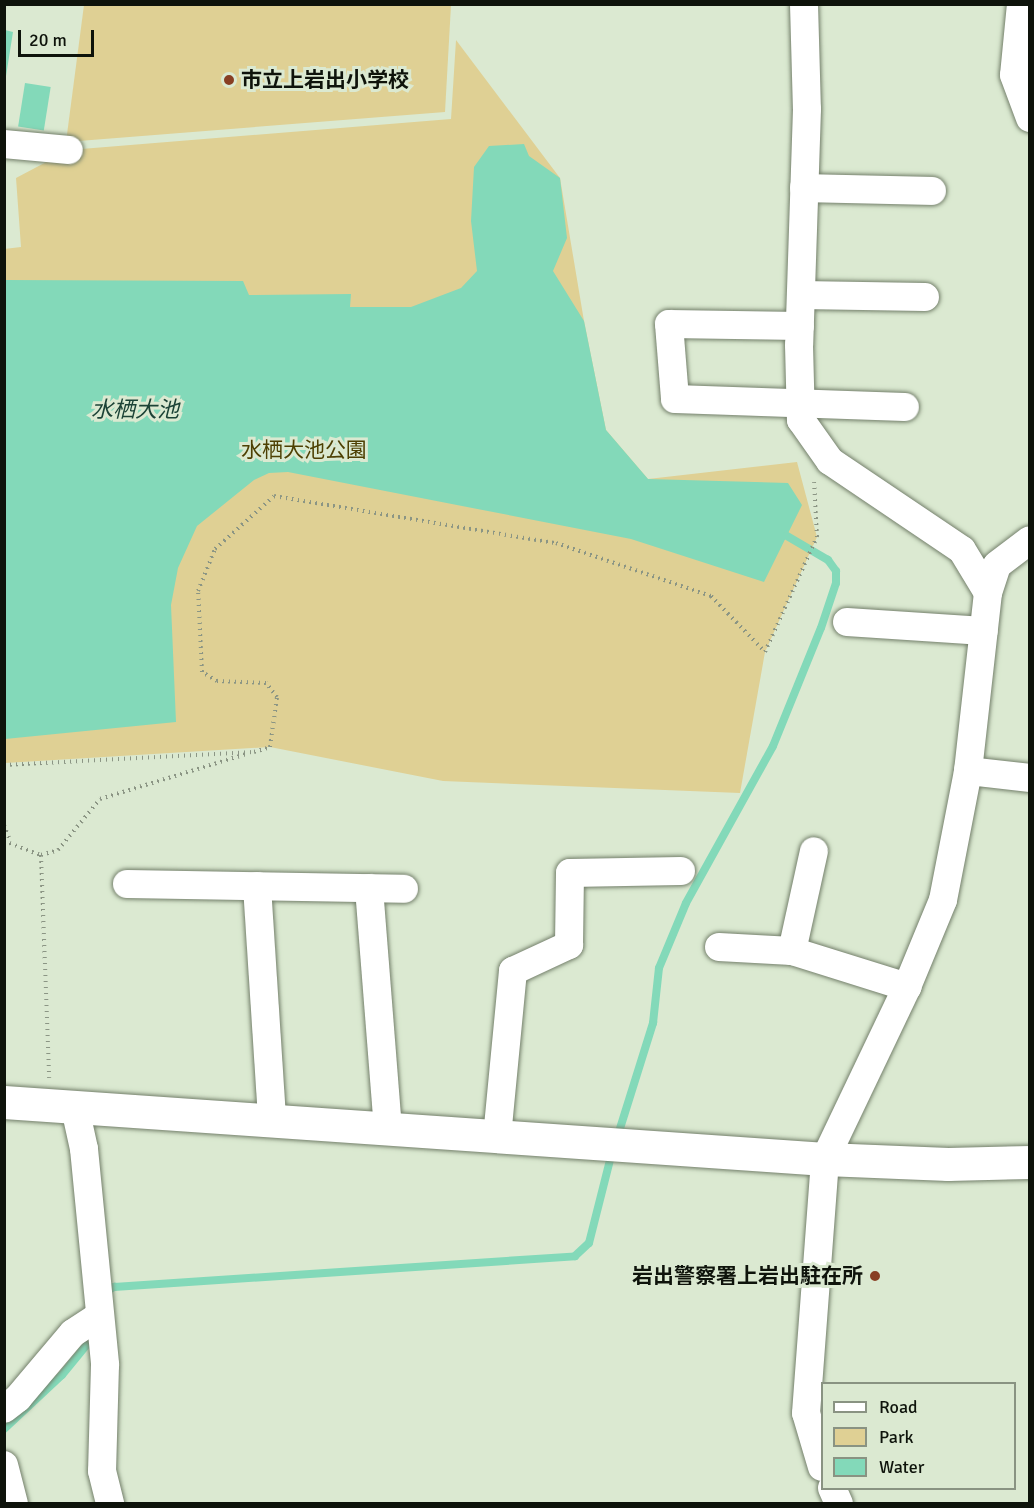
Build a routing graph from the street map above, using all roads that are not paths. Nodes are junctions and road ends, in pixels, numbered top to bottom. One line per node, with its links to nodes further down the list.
1 (804, 4): 6 (street)
2 (1021, 4): 3 (street)
3 (1029, 118)
4 (4, 144): 5 (street)
5 (69, 150)
6 (804, 188): 7 (street); 8 (street)
7 (932, 191)
8 (801, 295): 9 (street); 10 (street)
9 (925, 297)
10 (800, 326): 11 (street); 11 (street)
11 (801, 403): 12 (street); 14 (street)
12 (905, 407)
13 (1029, 540): 14 (street)
14 (988, 593): 16 (street)
15 (847, 622): 16 (street)
16 (984, 631): 17 (street)
17 (968, 771): 18 (street); 27 (street)
18 (1029, 778)
19 (814, 850): 26 (street)
20 (681, 871): 32 (street)
21 (127, 884): 22 (street)
22 (256, 886): 23 (street); 30 (street)
23 (369, 888): 24 (street); 31 (street)
24 (404, 889)
25 (719, 947): 26 (street)
26 (792, 951): 27 (street)
27 (907, 987): 33 (street)
28 (4, 1102): 29 (street)
29 (62, 1107): 30 (street); 35 (street)
30 (273, 1121): 31 (street)
31 (388, 1129): 32 (street)
32 (497, 1137): 33 (street)
33 (825, 1159): 34 (street); 37 (street)
34 (1029, 1162)
35 (99, 1316): 36 (street); 40 (street)
36 (4, 1409)
37 (821, 1464)
38 (4, 1465): 39 (street)
39 (14, 1503)
40 (110, 1503)

